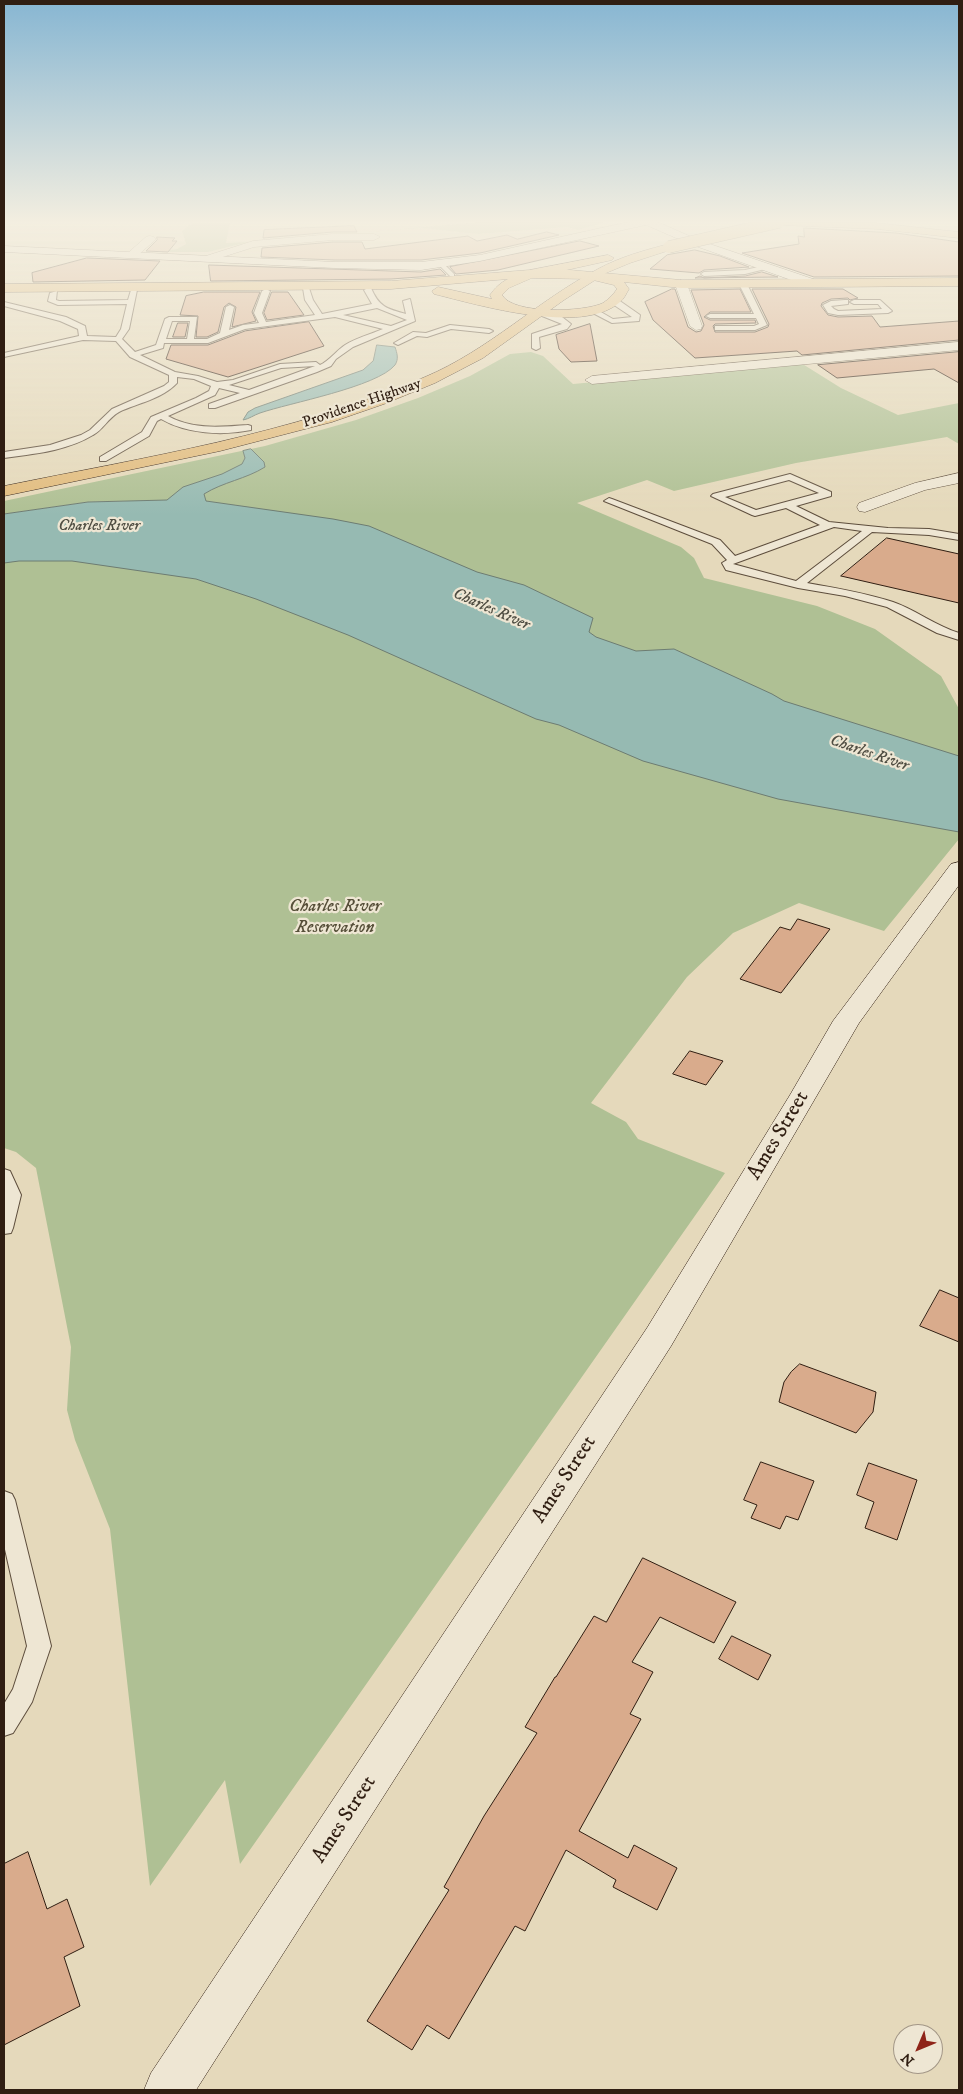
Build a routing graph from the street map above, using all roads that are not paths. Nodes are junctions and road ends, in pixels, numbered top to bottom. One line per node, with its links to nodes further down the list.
1 (65, 320): 24 (lane)
2 (127, 320): 25 (lane)
3 (169, 320): 27 (lane)
4 (194, 320): 26 (lane)
5 (227, 320): 22 (lane)
6 (261, 320): 17 (lane)
7 (304, 320): 17 (lane)
8 (357, 320): 19 (lane)
9 (412, 320): 19 (lane)
10 (505, 320): 21 (main road, Providence Highway)
11 (529, 320): 45 (main road, Providence Highway)
12 (557, 320): 30 (lane)
13 (610, 320): 14 (lane)
14 (627, 320)
15 (694, 320): 18 (street)
16 (762, 320): 20 (lane)
17 (263, 324): 22 (lane)
18 (696, 326)
19 (395, 328): 23 (lane); 33 (lane)
20 (718, 328)
21 (489, 331): 23 (lane); 40 (main road, Providence Highway)
22 (224, 333): 26 (lane)
23 (416, 334): 28 (lane)
24 (83, 338): 25 (lane); 31 (lane)
25 (118, 339): 32 (lane)
26 (190, 341): 27 (lane)
27 (161, 342): 32 (lane)
28 (398, 343)
29 (957, 347): 35 (street)
30 (536, 348)
31 (4, 355)
32 (133, 355): 34 (lane)
33 (328, 364): 36 (lane); 37 (lane)
34 (173, 374): 36 (lane); 41 (lane)
35 (592, 380)
36 (216, 385): 37 (lane); 39 (lane)
37 (251, 392): 38 (lane)
38 (212, 406)
39 (162, 416): 40 (lane); 42 (lane)
40 (248, 428): 42 (main road, Providence Highway)
41 (4, 455)
42 (103, 459): 44 (main road, Providence Highway)
43 (959, 478): 48 (street)
44 (4, 479)
45 (4, 491)
46 (609, 501): 52 (lane)
47 (787, 505): 47 (lane); 49 (lane)
48 (864, 507)
49 (827, 525): 50 (lane); 52 (lane)
50 (870, 529): 51 (lane); 53 (lane)
51 (959, 537)
52 (733, 560): 53 (lane)
53 (798, 585): 54 (lane)
54 (959, 637)
55 (956, 877): 60 (street, Ames Street)
56 (4, 1175): 57 (lane)
57 (4, 1228)
58 (4, 1500): 59 (lane)
59 (4, 1725)
60 (168, 2090)

